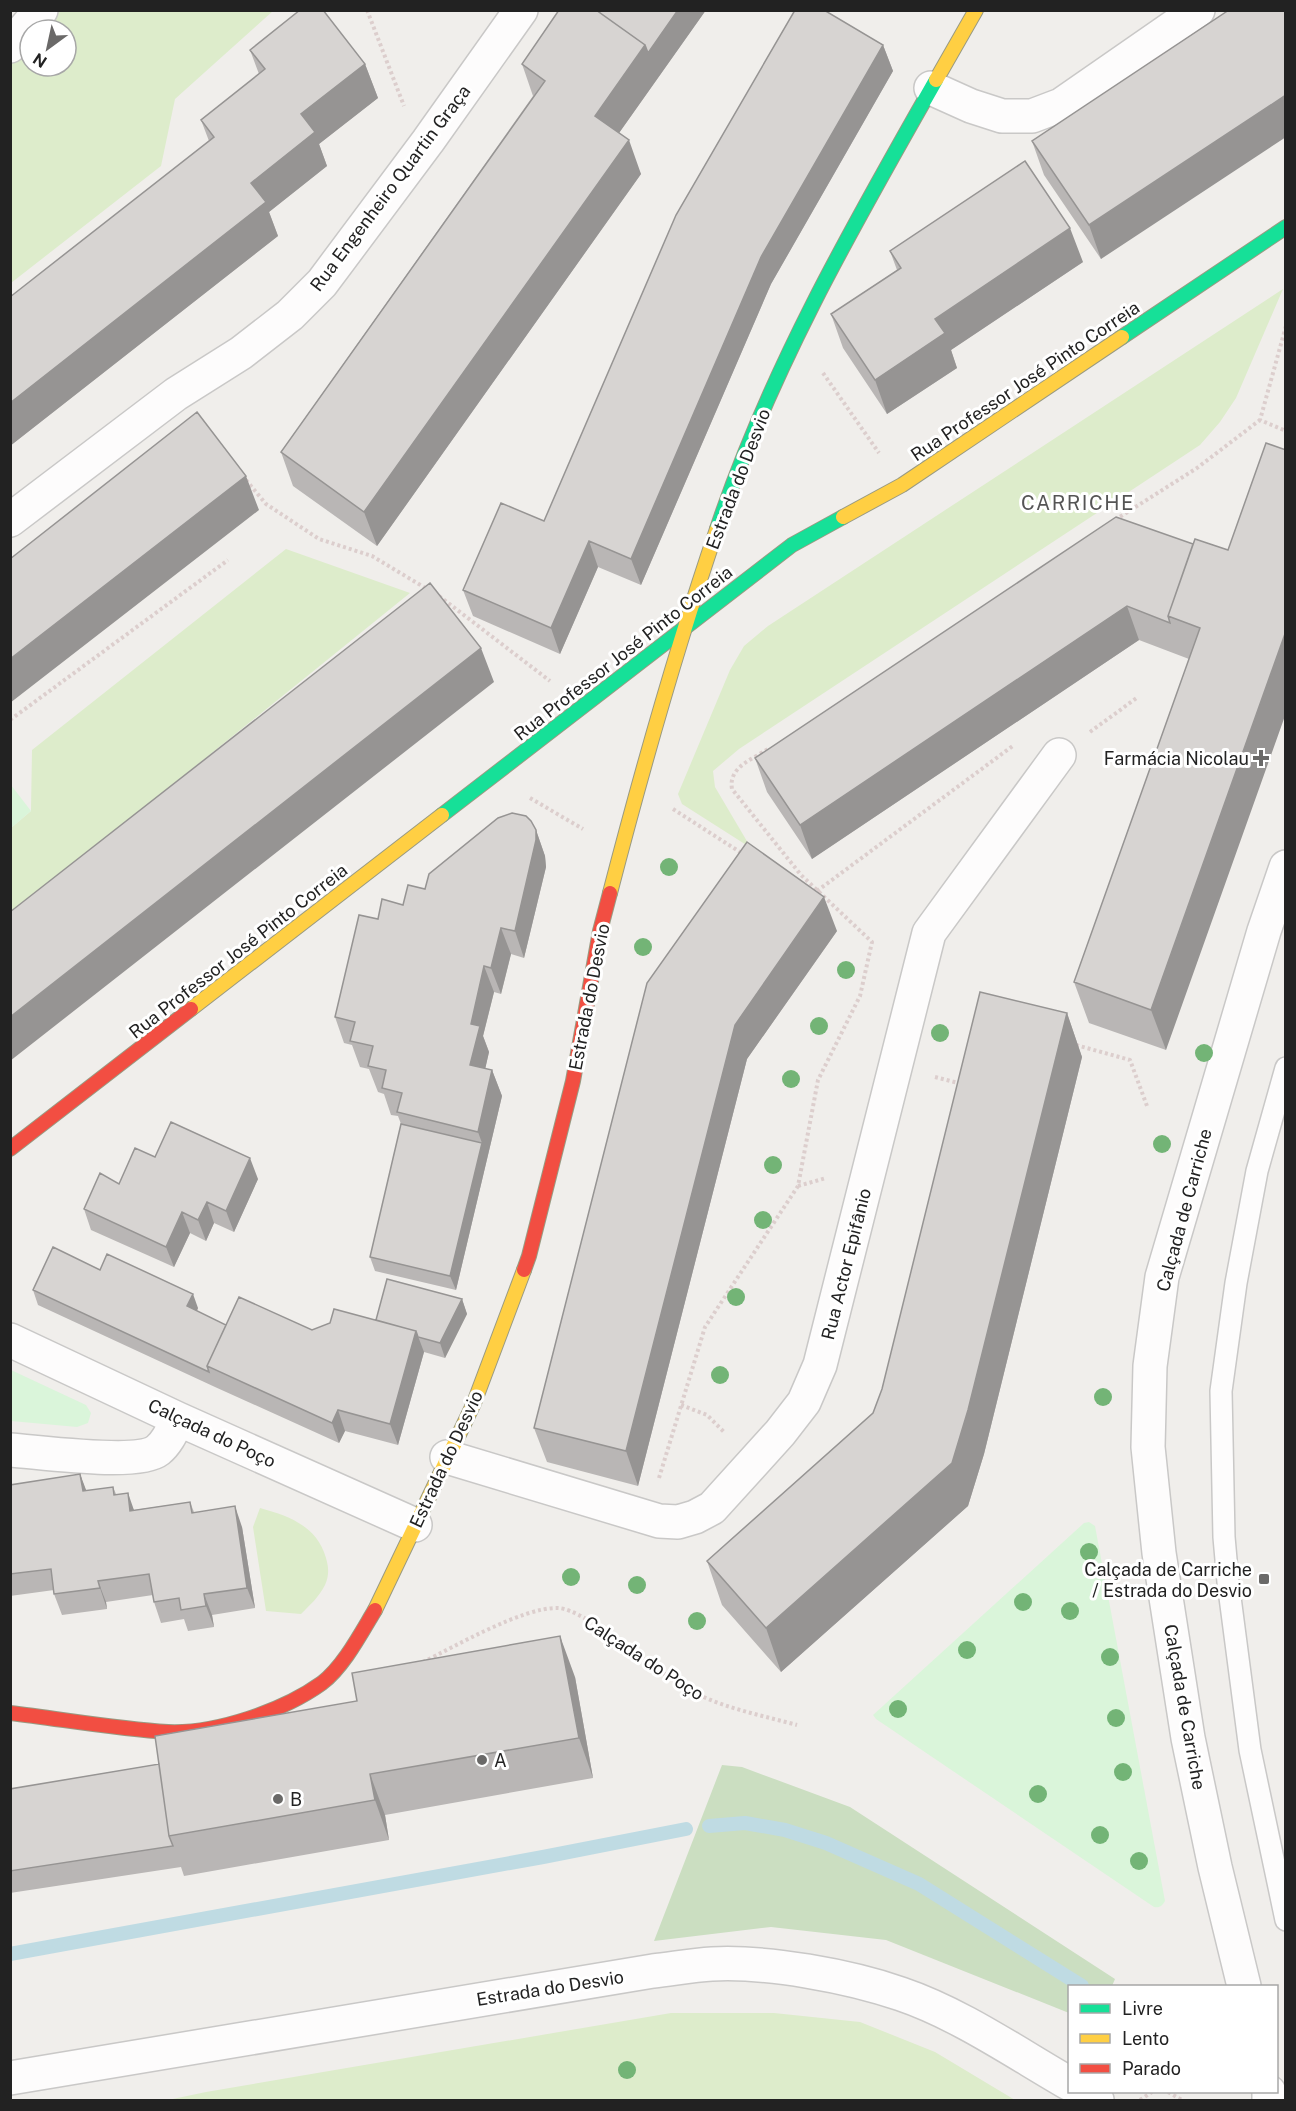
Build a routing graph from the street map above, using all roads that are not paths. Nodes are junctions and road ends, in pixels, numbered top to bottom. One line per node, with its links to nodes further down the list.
1 (41, 10): 5 (street)
2 (521, 10): 8 (street, Rua Engenheiro Quartin Graça)
3 (976, 10): 6 (street, Estrada do Desvio)
4 (1198, 10): 6 (street)
5 (10, 46)
6 (931, 88): 9 (street, Estrada do Desvio)
7 (1286, 227): 9 (street, Rua Professor José Pinto Correia)
8 (10, 520)
9 (683, 629): 13 (street, Rua Professor José Pinto Correia); 17 (street, Estrada do Desvio)
10 (1059, 755): 17 (street, Rua Actor Epifânio)
11 (1286, 867): 21 (street, Calçada de Carriche)
12 (1286, 1068): 20 (lane)
13 (10, 1149)
14 (10, 1340): 15 (street, Calçada do Poço)
15 (178, 1419): 16 (street); 18 (street, Calçada do Poço)
16 (10, 1450)
17 (447, 1457): 18 (street, Estrada do Desvio)
18 (415, 1525): 19 (street, Estrada do Desvio)
19 (10, 1713)
20 (1286, 1920)
21 (1244, 1985)
22 (10, 2078): 23 (street, Estrada do Desvio)
23 (1068, 2083)

